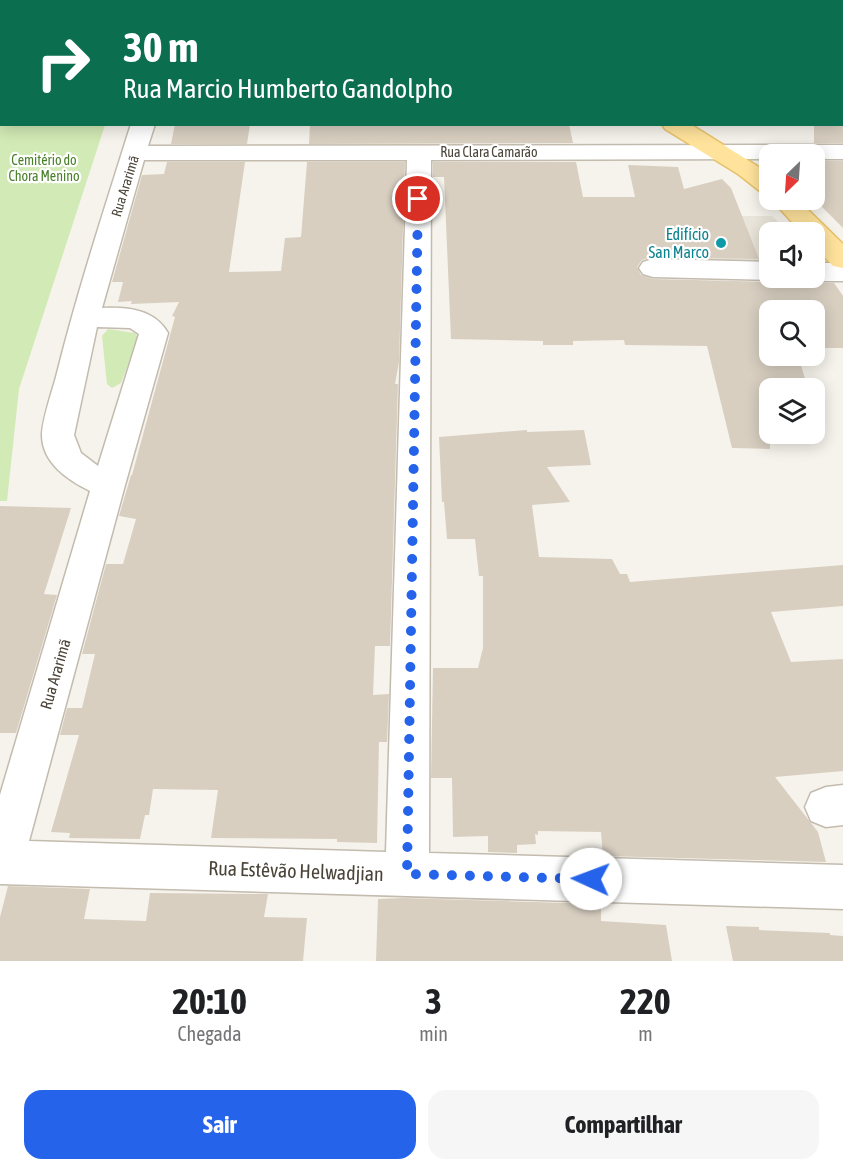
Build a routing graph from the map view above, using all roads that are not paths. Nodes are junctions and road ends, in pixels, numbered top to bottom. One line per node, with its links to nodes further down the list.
1 (677, 126): 3 (main road)
2 (139, 139): 5 (street, Rua Clara Camarão); 13 (street, Rua Ararimã)
3 (720, 152): 4 (street, Rua Clara Camarão); 5 (street, Rua Clara Camarão); 6 (main road)
4 (843, 152)
5 (419, 153): 16 (street)
6 (759, 179)
7 (794, 210): 8 (main road)
8 (843, 260)
9 (653, 268): 10 (street)
10 (759, 271)
11 (825, 272): 12 (street)
12 (843, 272)
13 (85, 317): 14 (street, Rua Ararimã); 14 (street, Rua Ararimã)
14 (108, 485): 15 (street, Rua Ararimã)
15 (1, 862): 16 (street, Rua Estêvão Helwadjian)
16 (407, 874): 17 (street, Rua Estêvão Helwadjian)
17 (843, 887)

